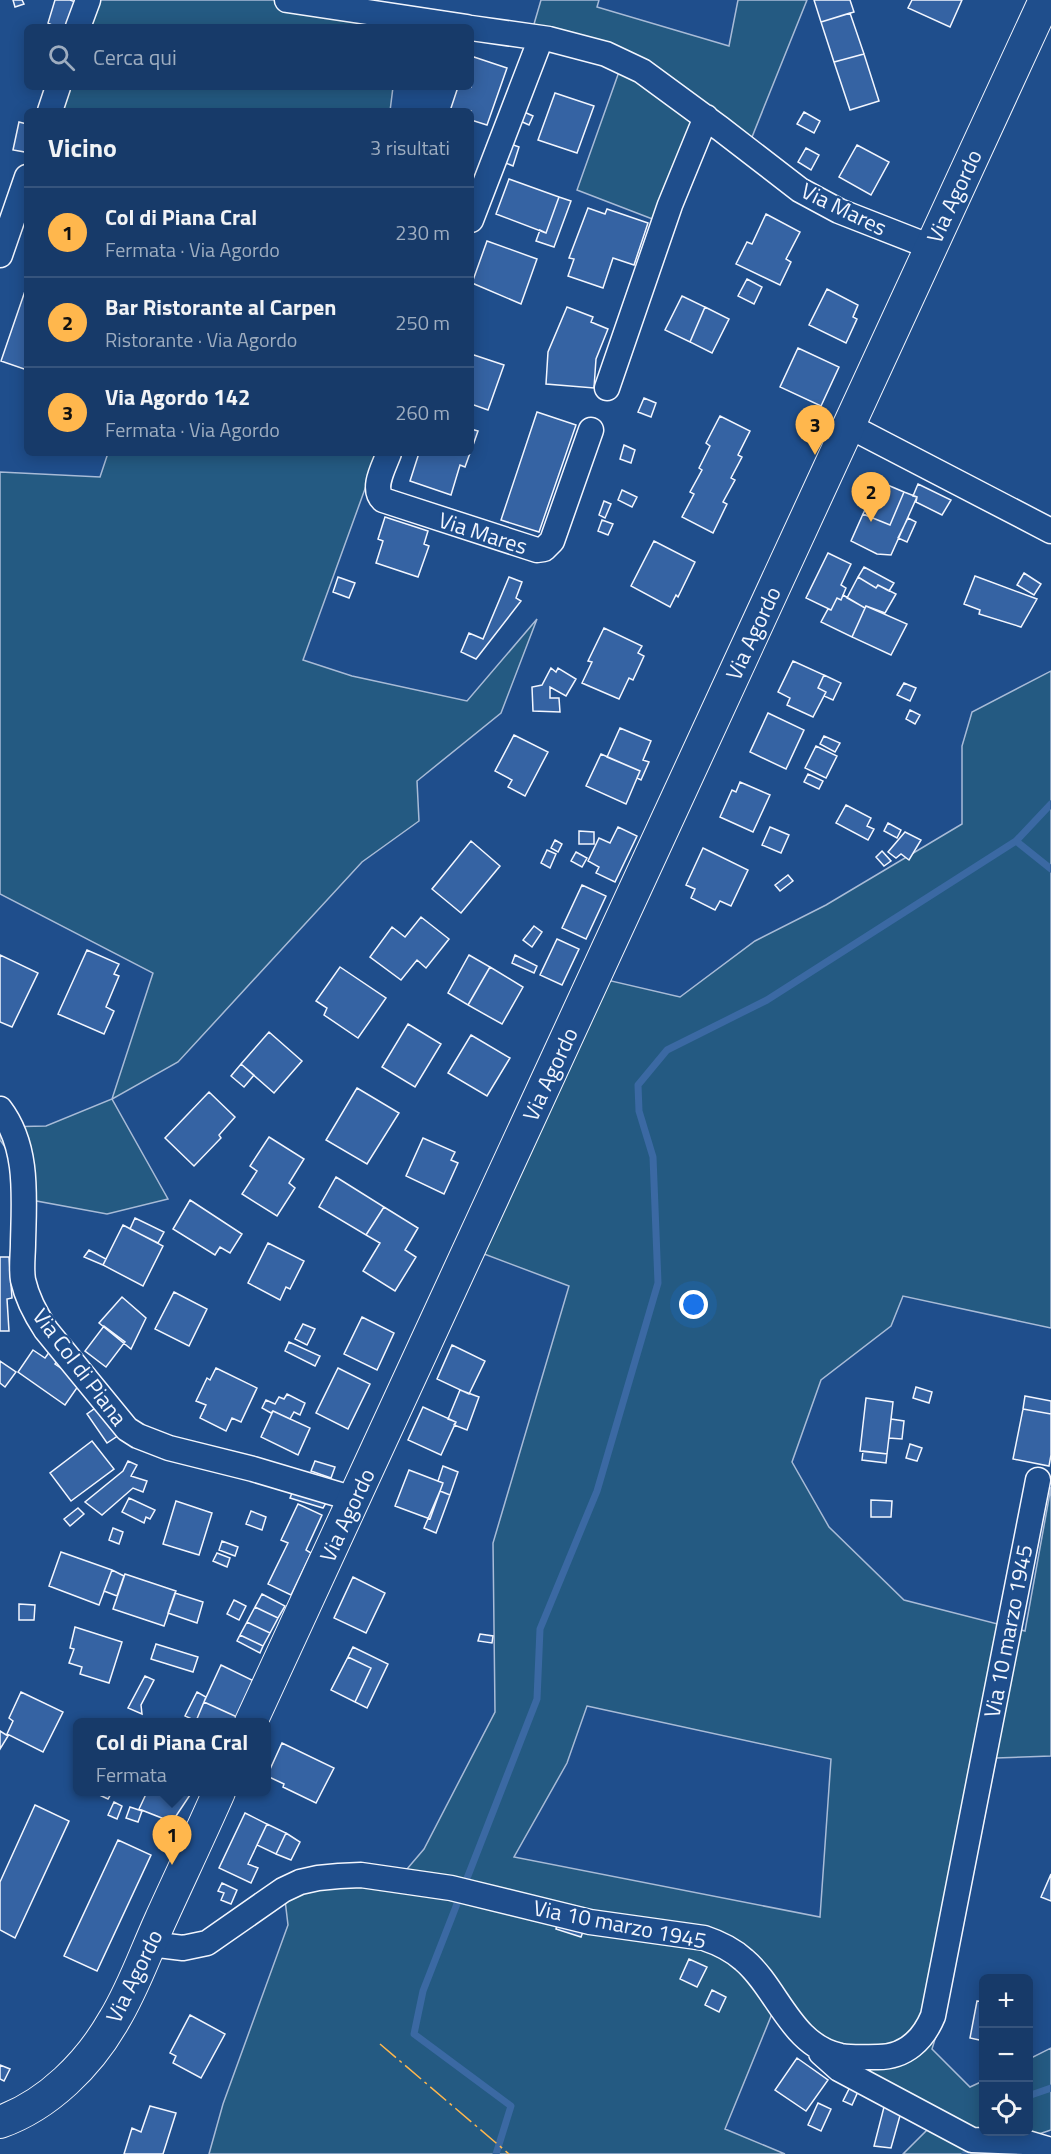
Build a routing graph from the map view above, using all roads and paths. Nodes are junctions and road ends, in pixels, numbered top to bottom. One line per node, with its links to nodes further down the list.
1 (88, 0): 4 (street)
2 (287, 0): 5 (street, Via Mares)
3 (1045, 0): 13 (main road, Via Agordo)
4 (79, 24)
5 (449, 24)
6 (474, 28): 7 (street, Via Mares)
7 (541, 38): 10 (street, Via Mares); 12 (street)
8 (57, 90): 9 (street)
9 (51, 108)
10 (706, 117): 13 (street, Via Mares); 15 (street)
11 (24, 186): 14 (street)
12 (474, 212)
13 (931, 247): 16 (main road, Via Agordo)
14 (0, 255)
15 (607, 388)
16 (849, 426): 19 (street); 22 (main road, Via Agordo)
17 (591, 430): 18 (street, Via Mares)
18 (388, 456)
19 (1051, 531)
20 (0, 1109): 22 (street, Via Col di Piana)
21 (1038, 1480): 26 (street, Via 10 marzo 1945)
22 (354, 1499): 23 (main road, Via Agordo)
23 (253, 1718)
24 (217, 1796): 25 (main road, Via Agordo)
25 (150, 1944): 26 (street, Via 10 marzo 1945); 27 (main road, Via Agordo)
26 (812, 2042): 28 (street)
27 (0, 2122)
28 (1051, 2150)

